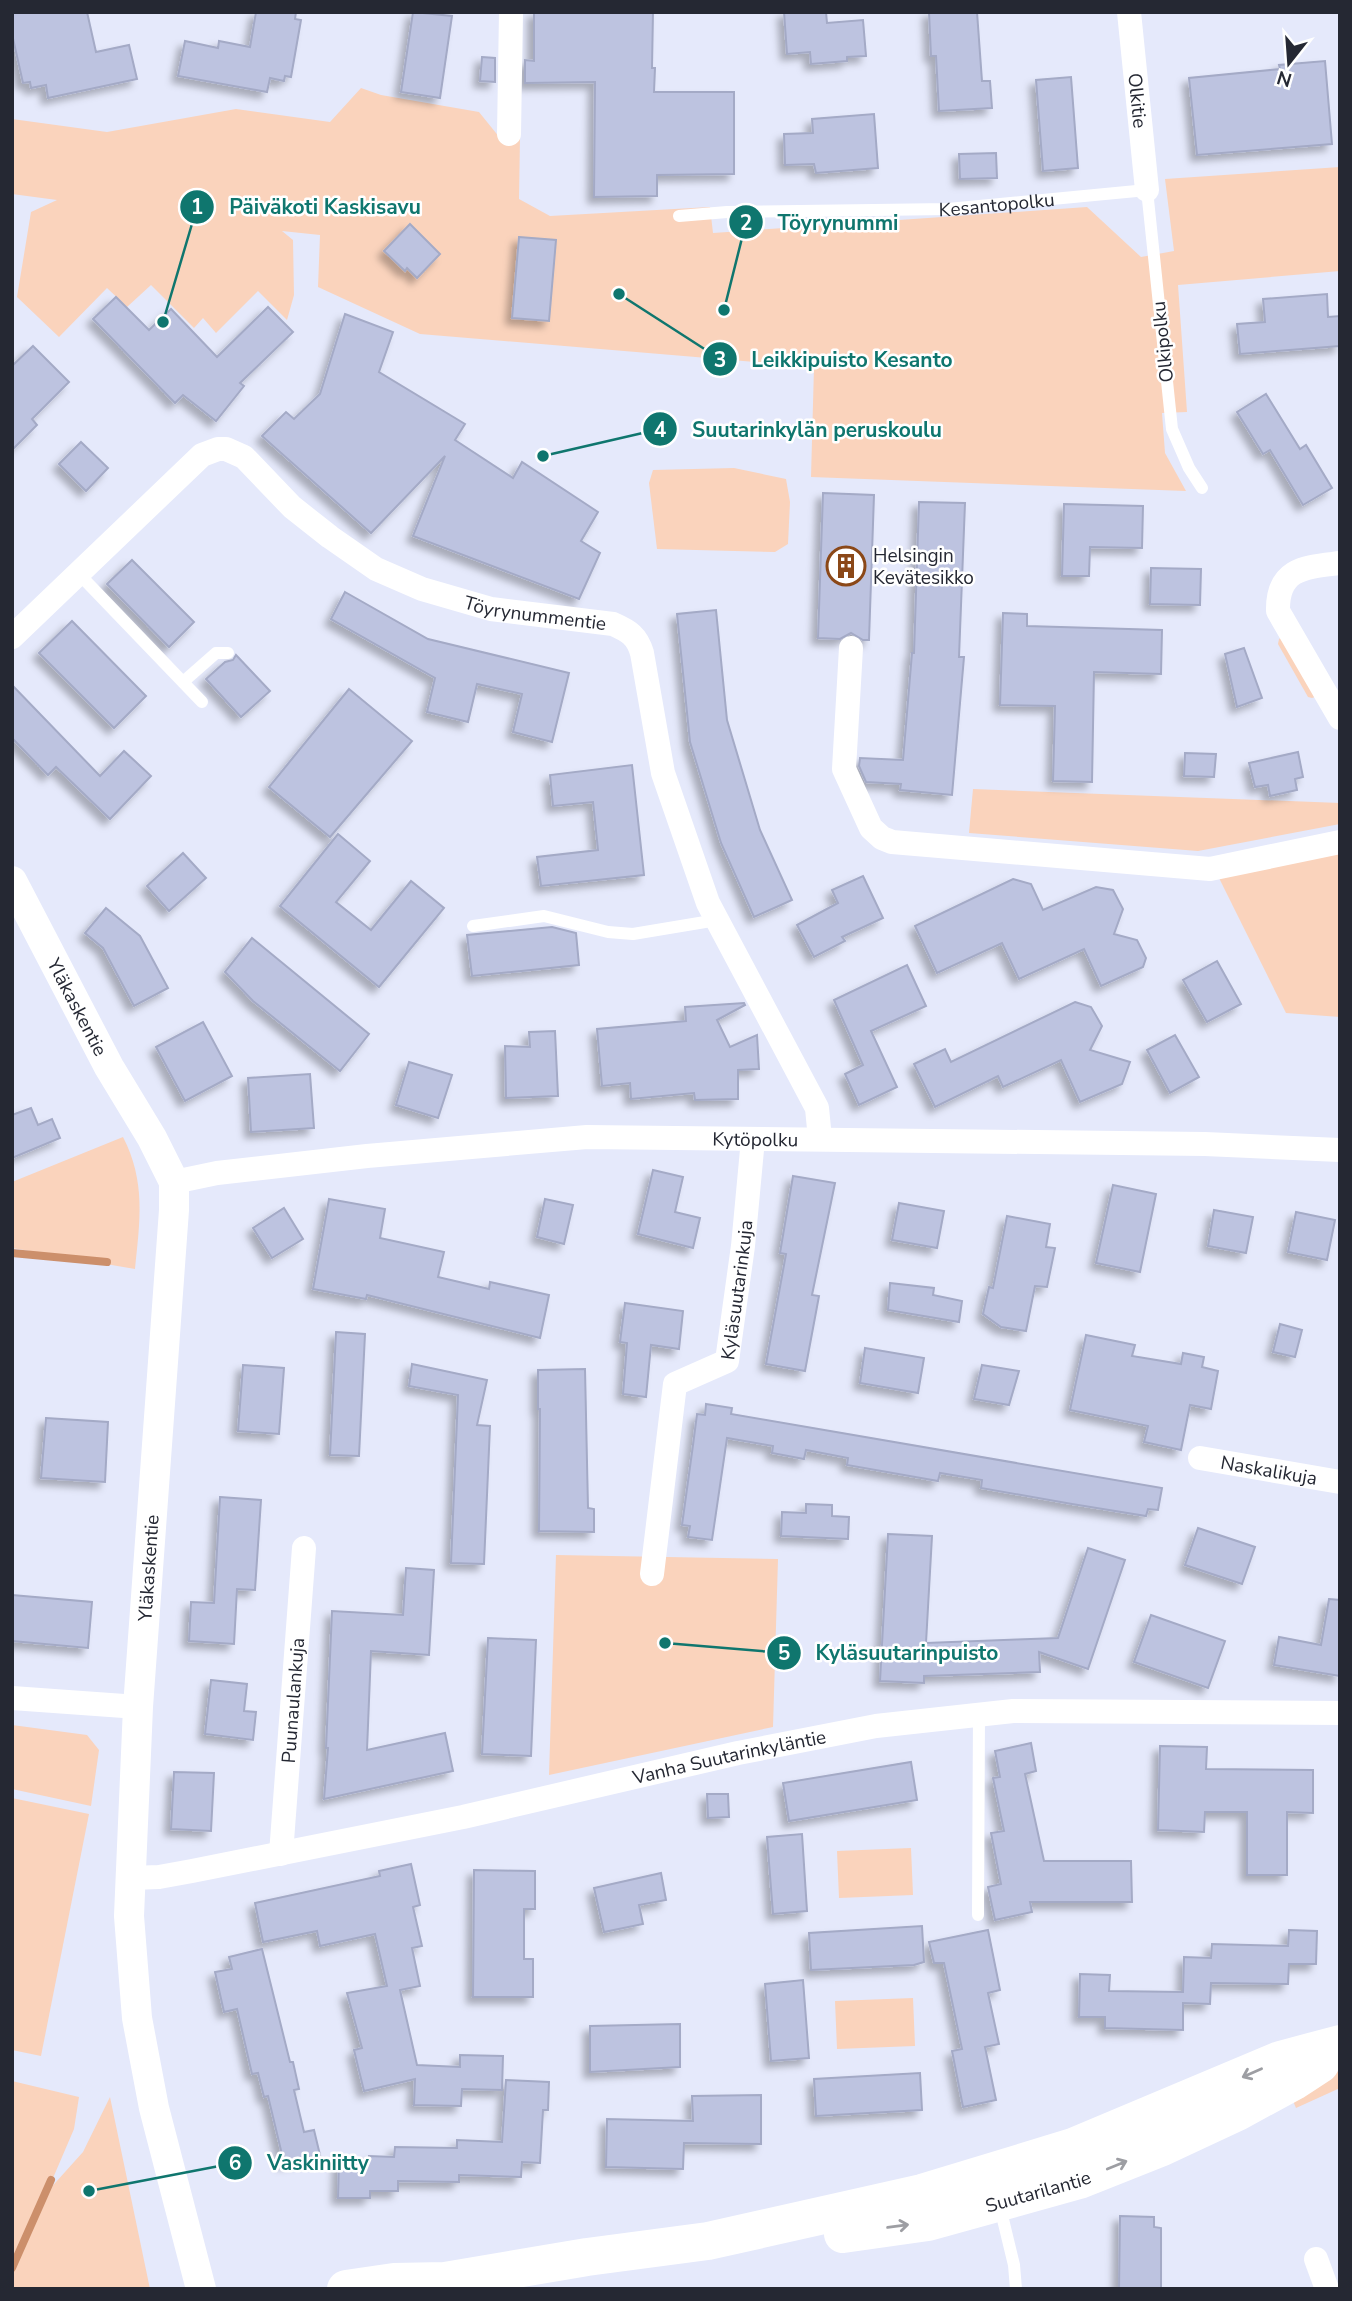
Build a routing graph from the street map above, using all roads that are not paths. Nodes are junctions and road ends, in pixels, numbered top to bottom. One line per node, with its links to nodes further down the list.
1 (511, 12): 3 (street)
2 (1129, 12): 4 (street, Olkitie)
3 (509, 134)
4 (1147, 190): 5 (lane, Kesantopolku); 6 (lane, Olkipolku)
5 (680, 216)
6 (1202, 488)
7 (1340, 563): 14 (street)
8 (79, 574): 9 (street, Töyrynummentie); 12 (lane); 17 (street, Töyrynummentie)
9 (12, 637)
10 (851, 648): 15 (street)
11 (228, 653): 12 (lane)
12 (183, 682): 13 (lane)
13 (202, 702)
14 (1340, 718)
15 (1340, 842)
16 (12, 881): 22 (street, Yläkaskentie)
17 (717, 919): 18 (lane); 20 (street, Töyrynummentie)
18 (473, 926)
19 (753, 1139): 20 (street, Kytöpolku); 22 (street, Kytöpolku); 26 (street, Kyläsuutarinkuja)
20 (820, 1139): 21 (street, Kytöpolku)
21 (1340, 1150)
22 (174, 1182): 28 (street, Yläkaskentie)
23 (1200, 1458): 24 (street, Naskalikuja)
24 (1340, 1482)
25 (304, 1548): 31 (street, Puunaulankuja)
26 (652, 1574)
27 (12, 1698): 28 (street)
28 (138, 1707): 32 (street, Yläkaskentie)
29 (979, 1713): 30 (street, Vanha Suutarinkyläntie); 31 (street, Vanha Suutarinkyläntie); 33 (lane)
30 (1340, 1713)
31 (281, 1854): 32 (street, Vanha Suutarinkyläntie)
32 (130, 1878): 39 (street, Yläkaskentie)
33 (978, 1915)
34 (1340, 2044): 36 (main road, Suutarilantie, one-way to 36)
35 (1340, 2051): 36 (main road, Suutarilantie, one-way to 35)
36 (995, 2188): 38 (main road, Suutarilantie); 41 (lane)
37 (1316, 2259): 42 (street)
38 (437, 2285): 40 (main road, Suutarilantie)
39 (201, 2289)
40 (346, 2289)
41 (1016, 2289)
42 (1327, 2289)

